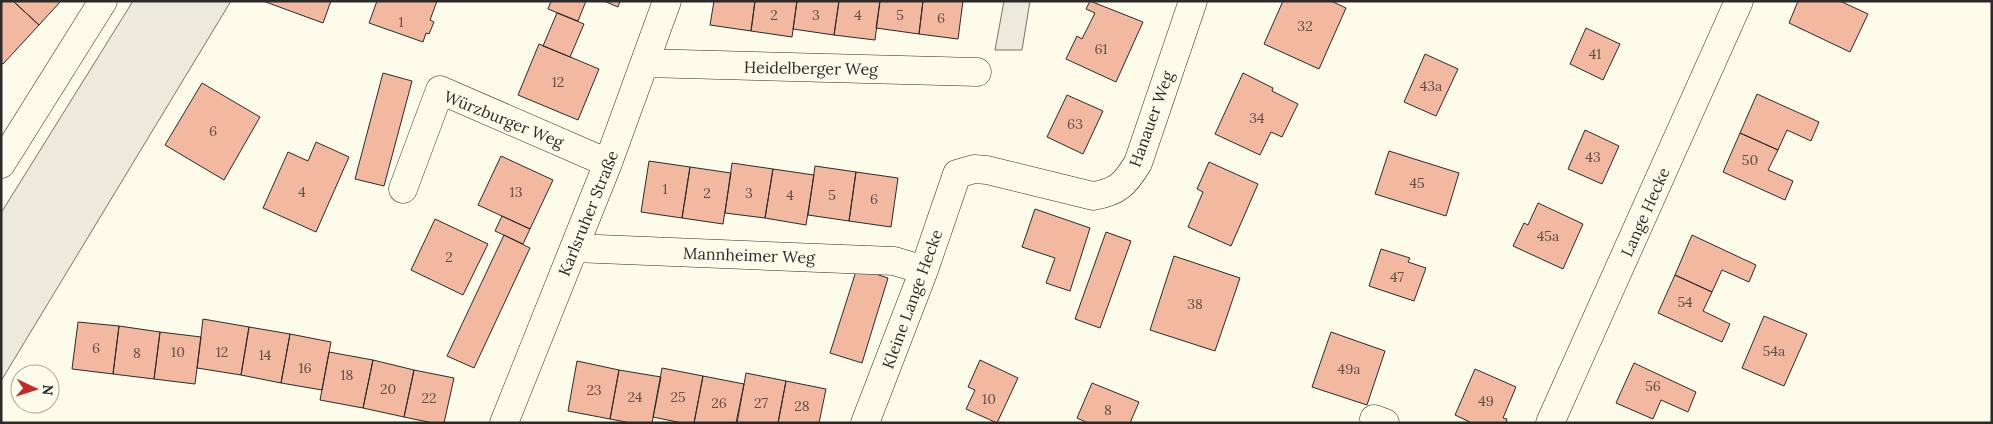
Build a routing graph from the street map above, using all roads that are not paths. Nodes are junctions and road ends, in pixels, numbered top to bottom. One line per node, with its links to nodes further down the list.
1 (103, 1): 8 (street)
2 (667, 1): 5 (street, Karlsruher Straße)
3 (1192, 1): 9 (street, Hanauer Weg)
4 (1739, 1): 15 (street, Lange Hecke)
5 (645, 63): 6 (street, Heidelberger Weg); 7 (street, Karlsruher Straße)
6 (977, 72)
7 (608, 163): 10 (street, Würzburger Weg); 11 (street, Karlsruher Straße)
8 (1, 164)
9 (957, 174): 12 (street, Kleine Lange Hecke)
10 (403, 189)
11 (574, 248): 12 (street, Mannheimer Weg); 13 (street, Karlsruher Straße)
12 (924, 270): 14 (street, Kleine Lange Hecke)
13 (504, 423)
14 (865, 423)
15 (1550, 423)

